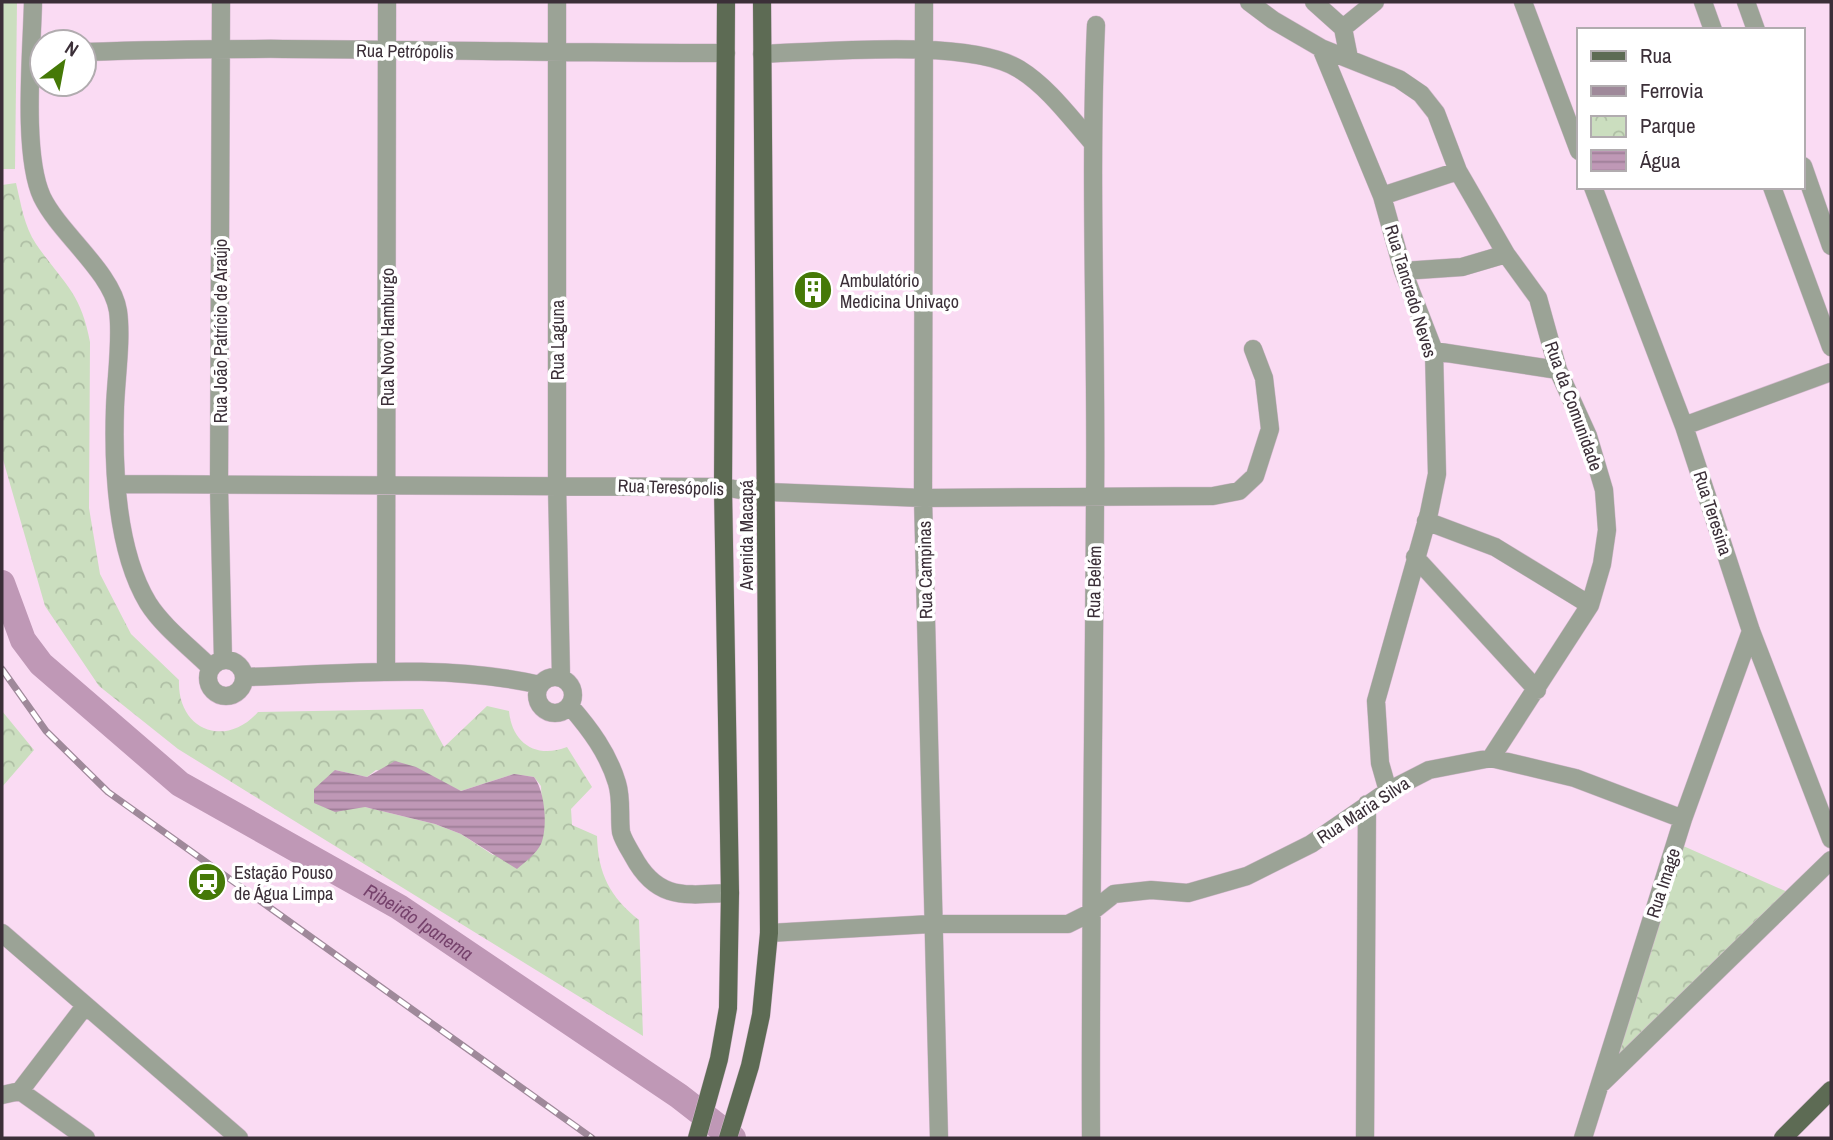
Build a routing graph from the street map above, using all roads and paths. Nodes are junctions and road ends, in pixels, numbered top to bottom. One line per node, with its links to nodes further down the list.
1 (33, 2): 15 (street)
2 (221, 2): 19 (street, Rua João Patrício de Araújo)
3 (387, 2): 23 (street, Rua Novo Hamburgo)
4 (556, 2): 25 (street, Rua Laguna)
5 (726, 2): 24 (main road, Avenida Macapá)
6 (762, 2): 26 (main road, Avenida Macapá)
7 (924, 2): 21 (street, Rua Campinas)
8 (1249, 2): 20 (street)
9 (1314, 2): 16 (street)
10 (1375, 2): 16 (street)
11 (1523, 2): 30 (street)
12 (1703, 2): 17 (street)
13 (1746, 2): 18 (street)
14 (1096, 25): 29 (street, Rua Belém)
15 (35, 28)
16 (1343, 28): 27 (street)
17 (1712, 28)
18 (1755, 28)
19 (222, 47): 22 (street, Rua Petrópolis); 23 (street, Rua Petrópolis); 47 (street, Rua João Patrício de Araújo)
20 (1321, 48): 27 (street, Rua da Comunidade); 35 (street, Rua Tancredo Neves)
21 (924, 49): 26 (street); 29 (street); 51 (street, Rua Campinas)
22 (98, 51)
23 (387, 51): 25 (street, Rua Petrópolis); 48 (street, Rua Novo Hamburgo)
24 (726, 53): 25 (street, Rua Petrópolis); 49 (main road, Avenida Macapá)
25 (556, 54): 46 (street, Rua Laguna)
26 (762, 54): 50 (main road, Avenida Macapá)
27 (1349, 58): 31 (street, Rua da Comunidade)
28 (33, 98): 45 (street)
29 (1091, 141): 52 (street, Rua Belém)
30 (1577, 146)
31 (1458, 171): 35 (street); 37 (street, Rua da Comunidade)
32 (1805, 172): 36 (street)
33 (1594, 189): 44 (street, Rua Teresina)
34 (1773, 189): 39 (street)
35 (1382, 196): 38 (street, Rua Tancredo Neves)
36 (1831, 246)
37 (1506, 254): 38 (street); 42 (street, Rua da Comunidade)
38 (1403, 271): 41 (street, Rua Tancredo Neves)
39 (1831, 347)
40 (1253, 349): 52 (street, Rua Teresópolis)
41 (1434, 351): 42 (street); 53 (street, Rua Tancredo Neves)
42 (1558, 370): 55 (street, Rua da Comunidade)
43 (1831, 372): 44 (street)
44 (1684, 426): 56 (street, Rua Teresina)
45 (117, 484): 47 (street, Rua Teresópolis); 57 (street)
46 (557, 484): 48 (street, Rua Teresópolis); 49 (street, Rua Teresópolis); 60 (street, Rua Laguna)
47 (219, 486): 48 (street, Rua Teresópolis); 57 (street, Rua João Patrício de Araújo)
48 (386, 487): 58 (street, Rua Novo Hamburgo)
49 (723, 487): 50 (street, Rua Teresópolis); 70 (main road, Avenida Macapá)
50 (766, 492): 51 (street, Rua Teresópolis); 74 (main road, Avenida Macapá)
51 (923, 498): 52 (street, Rua Teresópolis); 72 (street, Rua Campinas)
52 (1096, 498): 71 (street, Rua Belém)
53 (1426, 521): 54 (street, Rua Tancredo Neves); 55 (street)
54 (1415, 557): 62 (street); 65 (street, Rua Tancredo Neves)
55 (1590, 605): 62 (street, Rua da Comunidade)
56 (1751, 631): 67 (street, Rua Image); 68 (street, Rua Teresina)
57 (217, 664): 59 (street); 59 (street)
58 (386, 672): 59 (street); 61 (street)
59 (245, 677)
60 (561, 677): 61 (street); 63 (street)
61 (540, 685): 63 (street)
62 (1537, 690): 64 (street, Rua da Comunidade)
63 (570, 706): 70 (street)
64 (1491, 758): 65 (street, Rua Maria Silva); 67 (street, Rua Maria Silva)
65 (1388, 791): 66 (street, Rua Maria Silva)
66 (1367, 804): 71 (street, Rua Maria Silva); 86 (street)
67 (1684, 819): 76 (street, Rua Image)
68 (1831, 839)
69 (1831, 860): 76 (street)
70 (730, 893): 82 (main road, Avenida Macapá)
71 (1090, 913): 72 (street, Rua Maria Silva); 85 (street, Rua Belém)
72 (931, 923): 74 (street, Rua Maria Silva); 84 (street, Rua Campinas)
73 (2, 933): 75 (street)
74 (769, 933): 83 (main road, Avenida Macapá)
75 (85, 1006): 78 (street); 81 (street)
76 (1599, 1086): 87 (street, Rua Image)
77 (1831, 1090): 88 (main road)
78 (20, 1091): 79 (street); 80 (street)
79 (2, 1095)
80 (86, 1138)
81 (239, 1138)
82 (697, 1138)
83 (728, 1138)
84 (939, 1138)
85 (1091, 1138)
86 (1365, 1138)
87 (1583, 1138)
88 (1783, 1138)

